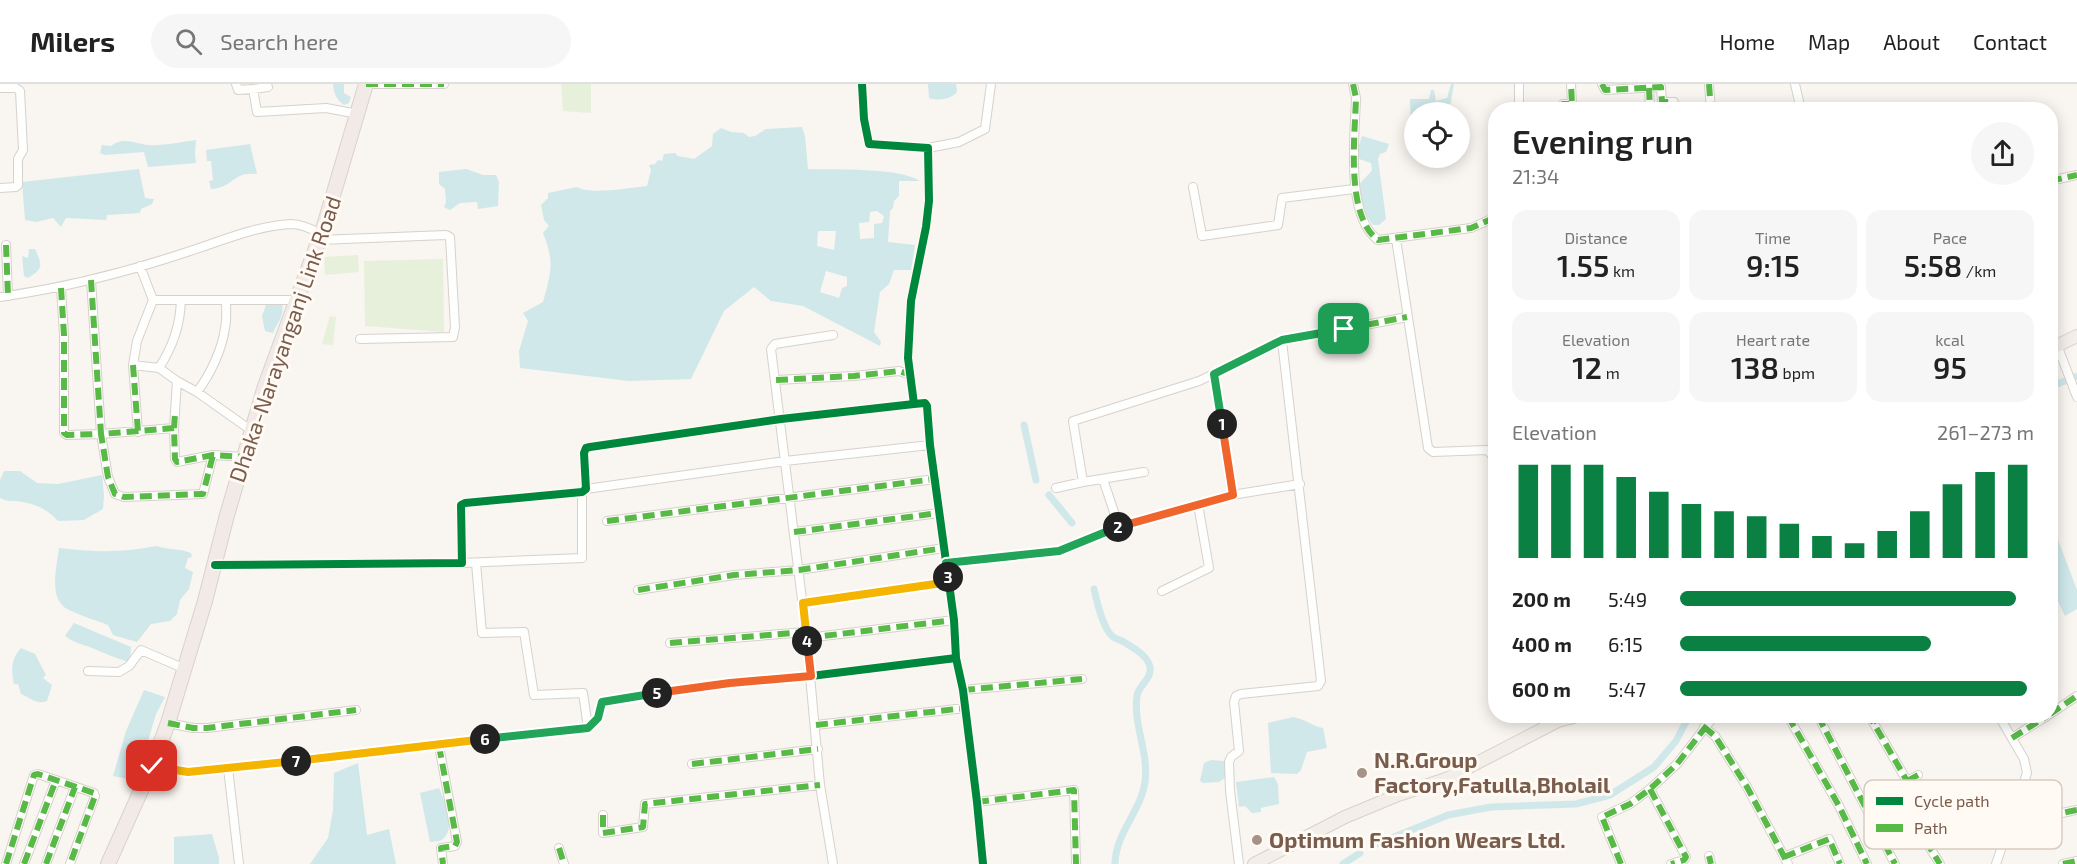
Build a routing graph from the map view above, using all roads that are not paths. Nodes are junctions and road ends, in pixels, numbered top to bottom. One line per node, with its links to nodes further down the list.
1 (236, 84): 16 (street)
2 (366, 84): 3 (street); 23 (highway, Dhaka-Narayanganj Link Road)
3 (444, 84)
4 (862, 84): 24 (street)
5 (991, 84): 24 (street)
6 (1353, 84): 29 (street)
7 (1519, 84): 17 (street)
8 (1571, 84): 18 (street)
9 (1602, 84): 15 (street)
10 (1709, 84): 21 (street)
11 (1795, 84): 22 (street)
12 (1661, 86): 15 (street); 20 (street)
13 (268, 87): 16 (street)
14 (0, 88): 28 (street)
15 (1650, 88): 19 (street)
16 (253, 89): 23 (street)
17 (1519, 102)
18 (1572, 102)
19 (1650, 102)
20 (1662, 102)
21 (1710, 102)
22 (1799, 102)
23 (358, 114): 31 (highway, Dhaka-Narayanganj Link Road)
24 (928, 148): 51 (street)
25 (2077, 175): 26 (street)
26 (2058, 179)
27 (1192, 187): 29 (street)
28 (0, 188)
29 (1354, 189): 32 (street)
30 (1488, 221): 32 (street)
31 (320, 237): 34 (street); 41 (highway, Dhaka-Narayanganj Link Road); 45 (street)
32 (1396, 239): 42 (street)
33 (6, 245): 37 (street)
34 (140, 266): 35 (street); 38 (street)
35 (90, 280): 36 (street); 62 (street)
36 (61, 288): 37 (street); 62 (street)
37 (4, 296)
38 (153, 300): 39 (street); 49 (street)
39 (181, 300): 40 (street); 50 (street)
40 (226, 300): 41 (street); 55 (street)
41 (296, 300): 60 (highway, Dhaka-Narayanganj Link Road)
42 (1407, 317): 46 (street); 64 (street)
43 (833, 335): 53 (street)
44 (2077, 336): 47 (main road)
45 (360, 339)
46 (1282, 340): 52 (street); 72 (street)
47 (2058, 345)
48 (2058, 354): 56 (street)
49 (133, 365): 50 (street); 61 (street)
50 (159, 368): 54 (street)
51 (908, 372): 53 (street); 57 (street)
52 (1214, 374): 71 (street); 75 (street)
53 (776, 380): 58 (street)
54 (177, 381): 55 (street); 59 (street)
55 (196, 392): 60 (street)
56 (2075, 393)
57 (914, 404): 58 (street); 63 (street)
58 (781, 419): 67 (street); 74 (street)
59 (174, 428): 61 (street); 65 (street)
60 (252, 431): 66 (highway, Dhaka-Narayanganj Link Road)
61 (137, 432): 62 (street)
62 (104, 433): 65 (street)
63 (930, 445): 67 (street); 69 (street)
64 (1488, 451)
65 (213, 455): 66 (street)
66 (244, 458): 86 (highway, Dhaka-Narayanganj Link Road)
67 (785, 462): 74 (street); 76 (street)
68 (1144, 472): 70 (street)
69 (934, 479): 76 (street); 78 (street)
70 (1103, 479): 71 (street); 80 (street)
71 (1083, 482): 73 (street)
72 (1300, 484): 75 (street); 152 (street)
73 (1056, 488)
74 (584, 491): 83 (street); 85 (street)
75 (1233, 495): 77 (street)
76 (790, 498): 79 (street); 81 (street)
77 (1198, 504): 80 (street); 90 (street)
78 (939, 513): 81 (street); 82 (street)
79 (607, 521)
80 (1119, 527): 84 (street)
81 (794, 532): 87 (street)
82 (944, 548): 84 (street); 87 (street)
83 (476, 563): 85 (street); 115 (street)
84 (946, 563): 88 (street)
85 (462, 564): 86 (street)
86 (215, 565): 96 (highway, Dhaka-Narayanganj Link Road)
87 (799, 570): 89 (street); 91 (street)
88 (949, 582): 91 (street); 92 (street)
89 (638, 590)
90 (1162, 591)
91 (803, 603): 93 (street)
92 (954, 620): 93 (street); 95 (street)
93 (807, 635): 94 (street); 98 (street)
94 (670, 643)
95 (956, 658): 98 (street); 100 (street)
96 (185, 669): 97 (street); 105 (highway, Dhaka-Narayanganj Link Road)
97 (88, 671)
98 (811, 676): 113 (street); 115 (street)
99 (1082, 679): 100 (street)
100 (963, 690): 102 (street)
101 (2076, 700): 104 (street)
102 (965, 708): 113 (street); 130 (street)
103 (356, 710): 105 (street)
104 (2058, 710)
105 (168, 723): 120 (highway, Dhaka-Narayanganj Link Road)
106 (1548, 723): 153 (main road)
107 (1706, 723): 114 (street)
108 (1792, 723): 157 (street)
109 (1822, 723): 131 (street)
110 (1874, 723): 124 (street)
111 (2003, 723): 116 (street)
112 (2036, 723): 116 (street)
113 (816, 725): 118 (street)
114 (1704, 727): 129 (street); 139 (street)
115 (588, 728): 117 (street)
116 (2012, 738): 126 (street)
117 (439, 746): 121 (street); 147 (street)
118 (818, 749): 119 (street); 127 (street)
119 (692, 764)
120 (152, 766): 121 (street); 145 (highway, Dhaka-Narayanganj Link Road)
121 (228, 768): 146 (street)
122 (1918, 775): 125 (street)
123 (56, 780): 128 (street); 141 (street); 142 (street)
124 (1906, 780)
125 (1909, 780)
126 (2025, 780)
127 (820, 786): 134 (street); 149 (street)
128 (75, 787): 143 (street); 144 (street)
129 (1650, 789): 154 (street); 155 (street)
130 (977, 802): 150 (street); 151 (street)
131 (1864, 804)
132 (2077, 810): 133 (street)
133 (2062, 813)
134 (603, 815)
135 (559, 848): 148 (street)
136 (1887, 849): 158 (street)
137 (1931, 849): 159 (street)
138 (2001, 849): 160 (street)
139 (1786, 861): 156 (street)
140 (2077, 861): 161 (street)
141 (6, 864)
142 (24, 864)
143 (46, 864)
144 (70, 864)
145 (108, 864)
146 (239, 864)
147 (443, 864)
148 (564, 864)
149 (833, 864)
150 (983, 864)
151 (1076, 864)
152 (1239, 864)
153 (1254, 864)
154 (1621, 864)
155 (1671, 864)
156 (1840, 864)
157 (1867, 864)
158 (1895, 864)
159 (1940, 864)
160 (1996, 864)
161 (2063, 864)

